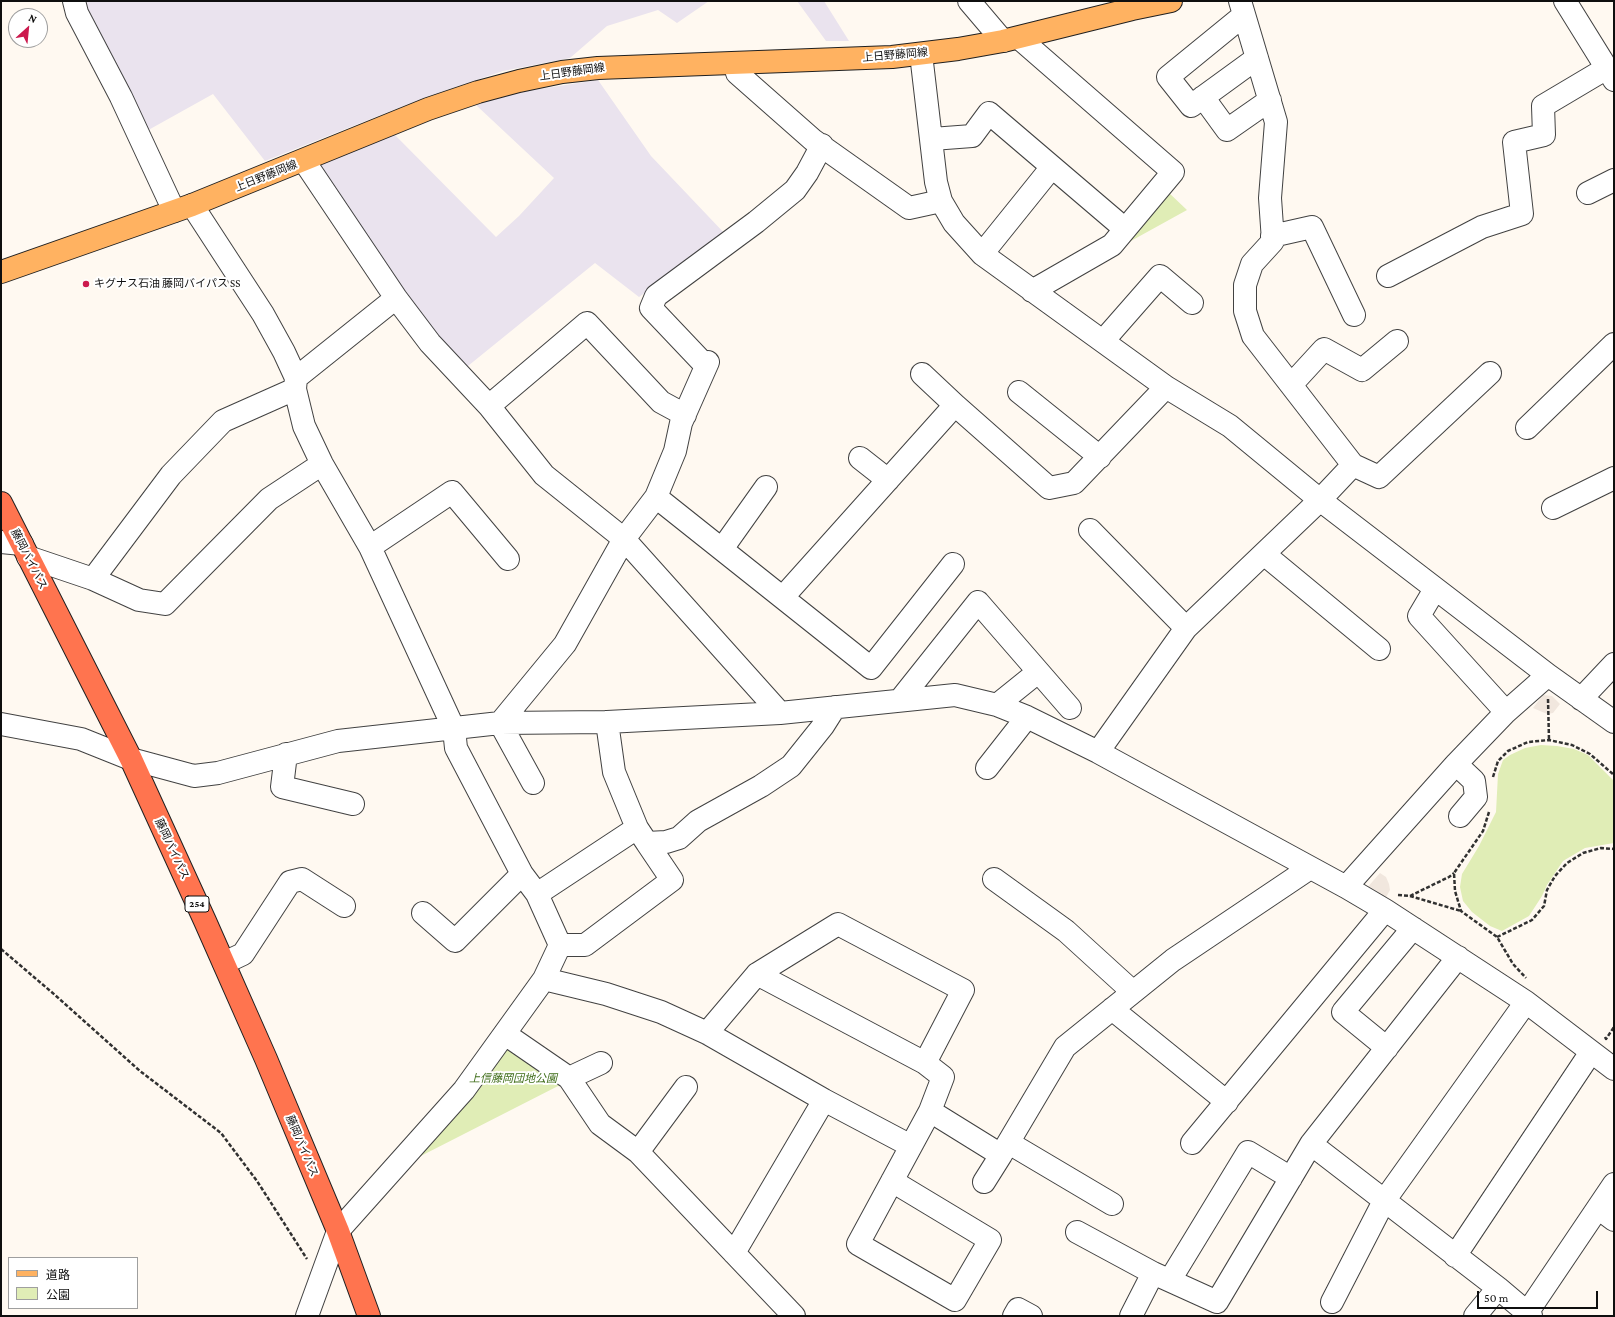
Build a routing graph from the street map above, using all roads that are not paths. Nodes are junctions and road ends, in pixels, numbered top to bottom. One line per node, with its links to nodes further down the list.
1 (74, 1): 20 (street)
2 (969, 1): 6 (street)
3 (1172, 1): 6 (main road, 上日野藤岡線)
4 (1565, 1): 10 (street)
5 (1242, 8): 8 (street); 11 (street)
6 (1011, 40): 7 (main road, 上日野藤岡線); 21 (street)
7 (921, 54): 9 (main road, 上日野藤岡線); 13 (street)
8 (1257, 58): 11 (street); 12 (street)
9 (735, 63): 14 (street); 15 (main road, 上日野藤岡線)
10 (1610, 74): 25 (street)
11 (1203, 97): 12 (street)
12 (1270, 100): 22 (street)
13 (932, 139): 16 (street); 19 (street)
14 (822, 145): 19 (street); 41 (street)
15 (304, 161): 20 (main road, 上日野藤岡線); 27 (street)
16 (1052, 167): 21 (street); 23 (street)
17 (1614, 180): 18 (street)
18 (1588, 194)
19 (941, 201): 23 (street)
20 (183, 208): 24 (main road, 上日野藤岡線); 35 (street)
21 (1125, 229): 26 (street)
22 (1272, 236): 29 (street); 36 (street)
23 (982, 254): 26 (street)
24 (1, 272)
25 (1388, 276)
26 (1032, 291): 30 (street)
27 (396, 298): 35 (street); 40 (street)
28 (1192, 303): 30 (street)
29 (1354, 315)
30 (1103, 341): 37 (street)
31 (1397, 341): 36 (street)
32 (1614, 344): 42 (street)
33 (1490, 373): 46 (street)
34 (922, 374): 39 (street)
35 (295, 384): 45 (street); 62 (street)
36 (1291, 385): 46 (street)
37 (1166, 387): 43 (street); 51 (street)
38 (1018, 392): 43 (street)
39 (955, 405): 43 (street); 48 (street)
40 (489, 406): 41 (street); 55 (street)
41 (685, 415): 50 (street)
42 (1527, 428)
43 (1100, 457)
44 (860, 458): 48 (street)
45 (322, 464): 56 (street); 62 (street)
46 (1353, 464): 51 (street)
47 (1614, 478): 53 (street)
48 (888, 480): 64 (street)
49 (766, 487): 58 (street)
50 (656, 497): 55 (street); 58 (street)
51 (1320, 500): 59 (street); 63 (street)
52 (1, 503): 57 (highway, 藤岡バイパス / 254)
53 (1553, 508)
54 (1090, 530): 65 (street)
55 (624, 539): 76 (street); 80 (street)
56 (370, 547): 60 (street); 82 (street)
57 (17, 548): 62 (street); 85 (highway, 藤岡バイパス / 254)
58 (722, 549): 64 (street)
59 (1264, 554): 65 (street); 66 (street)
60 (508, 559)
61 (953, 564): 64 (street)
62 (93, 579)
63 (1435, 589): 69 (street); 75 (street)
64 (782, 597)
65 (1186, 628): 83 (street)
66 (1379, 649)
67 (1614, 664): 70 (street)
68 (1038, 672): 71 (street); 72 (street); 74 (street)
69 (1548, 675): 70 (street); 75 (street)
70 (1582, 699): 79 (street)
71 (900, 700): 72 (street); 73 (street)
72 (997, 705): 77 (street)
73 (835, 707): 76 (street); 91 (street)
74 (1070, 708)
75 (1506, 712): 86 (street)
76 (780, 713): 78 (street)
77 (1027, 717): 83 (street); 87 (street)
78 (607, 722): 80 (street); 91 (street)
79 (1614, 722)
80 (500, 723): 82 (street); 88 (street)
81 (1, 724): 85 (street)
82 (454, 729): 84 (street); 93 (street)
83 (1098, 752): 92 (street)
84 (286, 754): 85 (street); 89 (street)
85 (131, 759): 103 (highway, 藤岡バイパス / 254)
86 (1456, 764): 90 (street); 95 (street)
87 (987, 768)
88 (533, 783)
89 (353, 804)
90 (1460, 816)
91 (642, 836): 96 (street); 101 (street)
92 (1310, 868): 95 (street); 106 (street)
93 (522, 874): 96 (street); 99 (street)
94 (994, 879): 106 (street)
95 (1346, 887): 98 (street)
96 (537, 894): 101 (street)
97 (344, 906): 103 (street)
98 (1385, 910): 100 (street); 119 (street)
99 (423, 912)
100 (1413, 928): 102 (street); 112 (street)
101 (560, 945): 105 (street)
102 (1458, 957): 107 (street); 112 (street)
103 (224, 963): 133 (highway, 藤岡バイパス / 254)
104 (757, 974): 109 (street); 114 (street); 114 (street)
105 (544, 979): 109 (street); 110 (street)
106 (1133, 992): 108 (street)
107 (1528, 993): 111 (street); 130 (street)
108 (1112, 1009): 119 (street); 124 (street)
109 (707, 1033): 118 (street)
110 (505, 1034): 116 (street); 133 (street)
111 (1596, 1043): 115 (street); 136 (street)
112 (1387, 1048): 122 (street)
113 (602, 1063): 116 (street)
114 (925, 1063): 120 (street)
115 (1614, 1069)
116 (569, 1078): 125 (street)
117 (686, 1087): 125 (street)
118 (824, 1100): 123 (street); 135 (street)
119 (1227, 1102): 121 (street)
120 (930, 1111): 123 (street); 124 (street)
121 (1192, 1143)
122 (1311, 1144): 126 (street); 130 (street)
123 (911, 1146): 127 (street)
124 (1005, 1149): 128 (street); 131 (street)
125 (638, 1152): 135 (street)
126 (1291, 1178): 137 (street); 137 (street)
127 (892, 1181): 127 (street)
128 (984, 1182)
129 (1614, 1184): 132 (street)
130 (1384, 1200): 136 (street); 139 (street)
131 (1112, 1204)
132 (1606, 1214): 140 (street)
133 (338, 1231): 141 (street); 142 (highway, 藤岡バイパス / 254)
134 (1077, 1232): 137 (street)
135 (734, 1253): 143 (street)
136 (1455, 1256): 138 (street)
137 (1162, 1276): 146 (street)
138 (1498, 1288): 140 (street); 147 (street)
139 (1332, 1302)
140 (1529, 1314)
141 (307, 1316)
142 (369, 1316)
143 (794, 1316)
144 (1014, 1316): 145 (street)
145 (1031, 1316)
146 (1131, 1316)
147 (1475, 1316)

